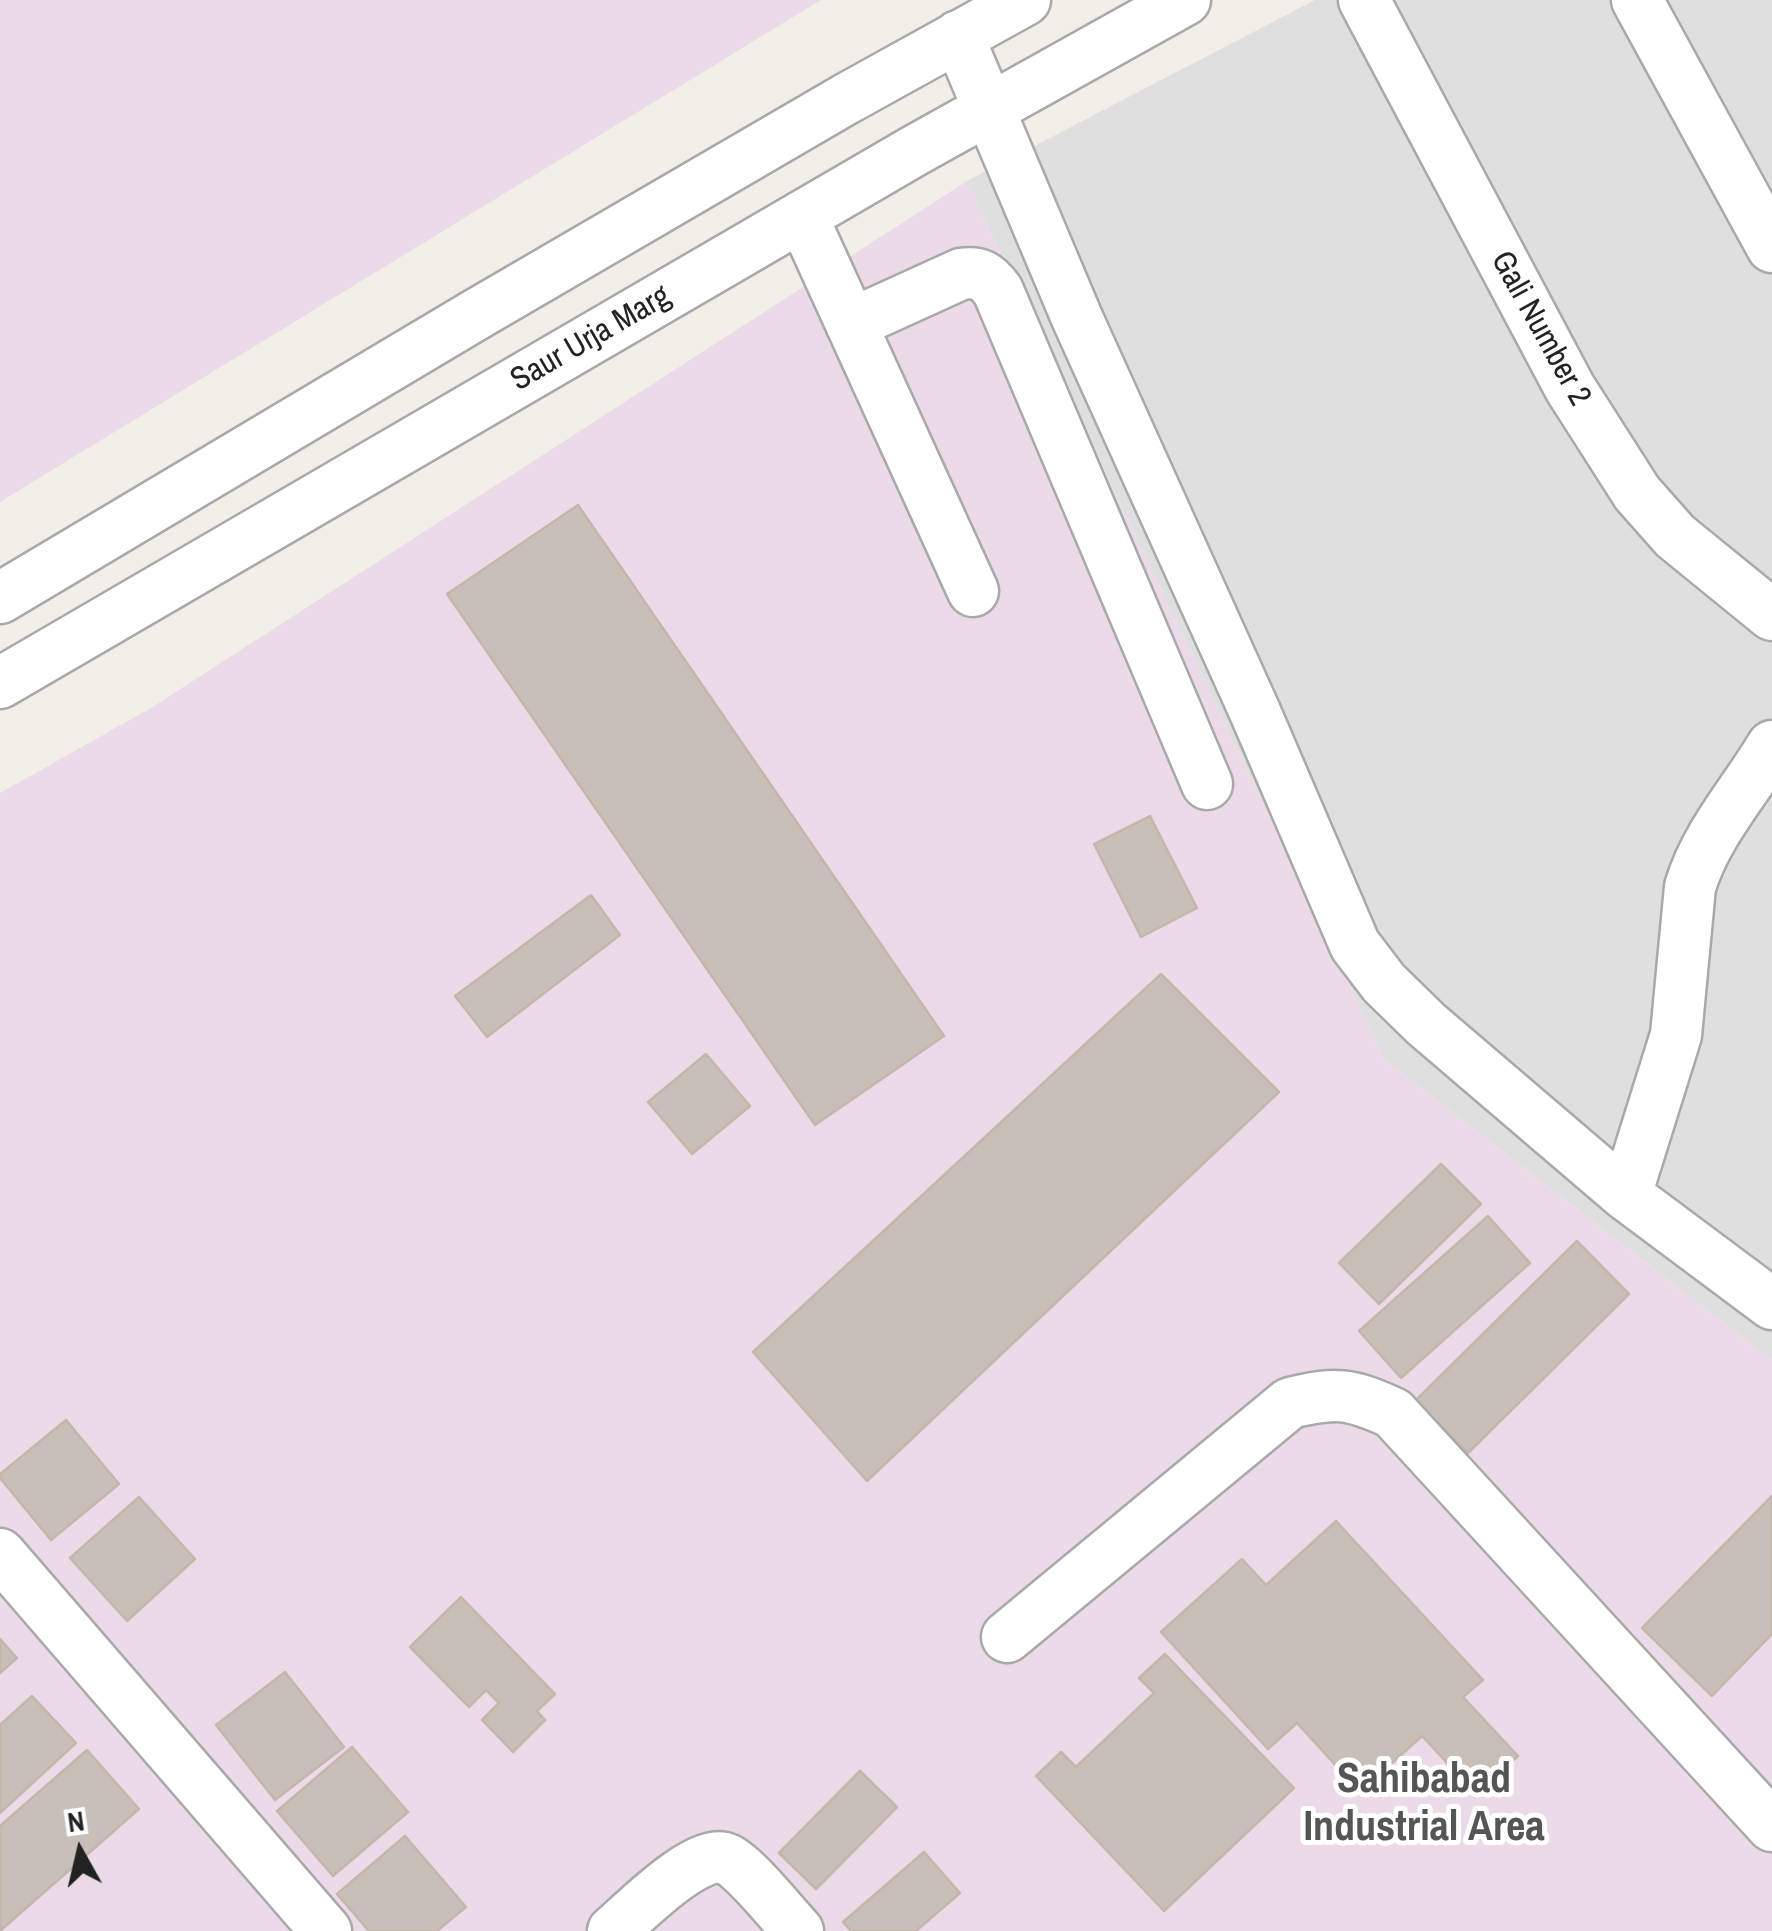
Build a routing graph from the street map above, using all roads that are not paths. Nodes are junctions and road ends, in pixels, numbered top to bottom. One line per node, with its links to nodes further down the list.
1 (1025, 0): 5 (street)
2 (1184, 0): 6 (street, Saur Urja Marg)
3 (1364, 0): 12 (street, Gali Number 2)
4 (1637, 0): 8 (street)
5 (958, 36): 6 (street); 11 (street)
6 (988, 110): 7 (street, Saur Urja Marg); 16 (street)
7 (802, 216): 9 (street); 13 (street, Saur Urja Marg)
8 (1772, 247)
9 (850, 324): 10 (street); 15 (street)
10 (973, 591)
11 (0, 598)
12 (1772, 616)
13 (0, 683)
14 (1772, 746): 16 (street)
15 (1206, 784)
16 (1626, 1196): 17 (street)
17 (1772, 1304)
18 (0, 1554): 21 (street)
19 (1008, 1637): 20 (street)
20 (1772, 1826)
21 (326, 1931)
22 (613, 1931): 23 (street)
23 (798, 1931)

